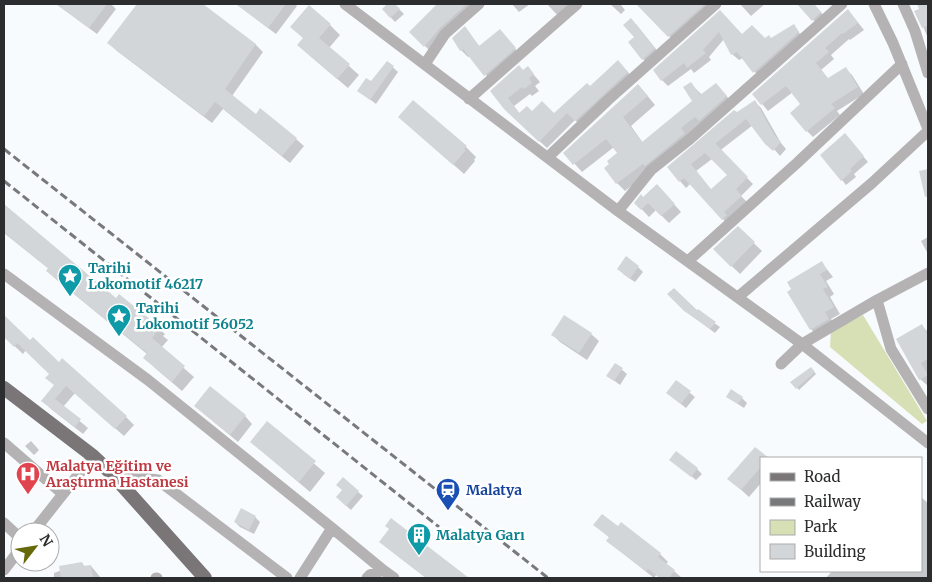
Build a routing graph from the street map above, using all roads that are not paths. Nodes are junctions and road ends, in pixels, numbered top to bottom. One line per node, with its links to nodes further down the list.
1 (345, 4): 8 (street)
2 (479, 4): 8 (street)
3 (577, 4): 11 (street)
4 (716, 4): 13 (street)
5 (842, 4): 14 (street)
6 (874, 4): 9 (street)
7 (903, 4): 10 (street)
8 (425, 64): 11 (street)
9 (902, 64): 12 (street); 15 (street)
10 (928, 73)
11 (469, 99): 13 (street)
12 (928, 130): 18 (street)
13 (548, 157): 14 (street)
14 (618, 211): 15 (street)
15 (688, 261): 18 (street)
16 (928, 273): 19 (street)
17 (4, 274): 30 (street)
18 (738, 297): 20 (street)
19 (877, 300): 20 (street); 23 (street)
20 (802, 344): 21 (street); 25 (street)
21 (781, 364)
22 (4, 388): 26 (main road)
23 (928, 409)
24 (4, 443): 28 (street)
25 (928, 443)
26 (93, 456): 27 (main road); 28 (street)
27 (112, 474): 32 (main road); 33 (street)
28 (63, 494): 29 (street)
29 (42, 522)
30 (332, 528): 31 (street); 34 (street)
31 (383, 570): 35 (street); 36 (street)
32 (204, 578)
33 (287, 578)
34 (300, 578)
35 (367, 578)
36 (394, 578)

